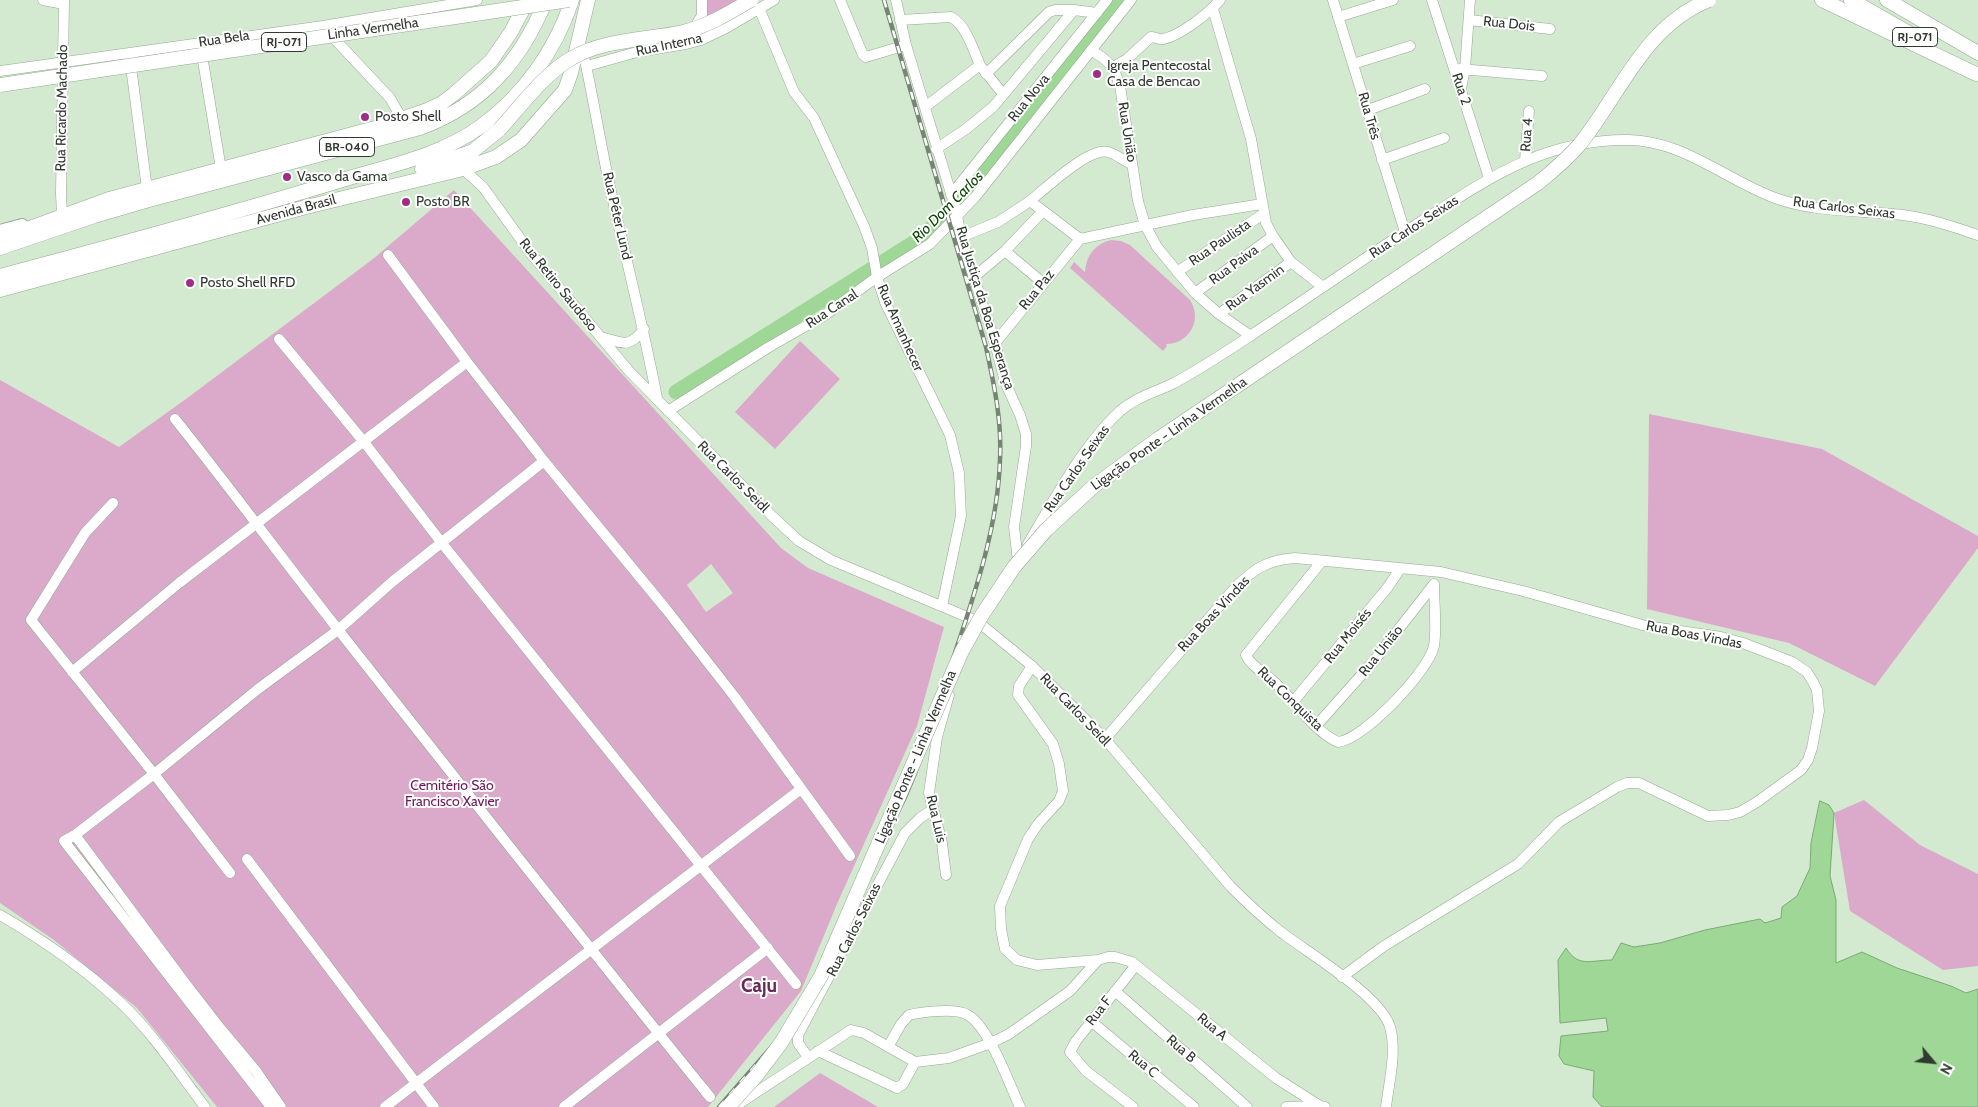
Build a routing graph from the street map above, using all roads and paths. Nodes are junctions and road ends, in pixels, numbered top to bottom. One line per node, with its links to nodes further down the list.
1 (43, 0): 23 (street)
2 (477, 0): 31 (street, Rua Bela)
3 (524, 0): 52 (highway, Linha Vermelha / RJ-071)
4 (528, 0): 60 (highway)
5 (546, 0): 84 (highway, BR-040)
6 (570, 0): 53 (highway, Linha Vermelha / RJ-071, bridge); 70 (highway, Avenida Brasil / BR-040)
7 (588, 0): 33 (highway, Avenida Brasil)
8 (702, 0): 34 (street)
9 (774, 0): 24 (street, Rua Interna)
10 (840, 0): 36 (street)
11 (896, 0): 29 (street, Rua Justiça da Boa Esperança)
12 (1106, 0): 27 (street, Rua Nova)
13 (1131, 0): 38 (street, Rua Canal)
14 (1220, 0): 25 (street)
15 (1333, 0): 28 (street, Rua Três)
16 (1393, 0): 28 (street)
17 (1432, 0): 46 (street, Rua 2)
18 (1470, 0): 30 (street)
19 (1709, 0): 157 (highway, Ligação Ponte - Linha Vermelha, bridge)
20 (1822, 0): 50 (highway)
21 (1852, 0): 50 (highway, RJ-071)
22 (1887, 0): 40 (highway, RJ-071)
23 (64, 2): 42 (street, Rua Ricardo Machado)
24 (757, 3): 34 (street, Rua Interna); 70 (highway, bridge); 89 (street, Rua Amanhecer)
25 (1213, 8): 45 (street); 73 (street)
26 (1074, 10): 27 (street); 49 (street); 56 (street)
27 (1097, 13): 72 (street, Rua Nova)
28 (1338, 16): 44 (street, Rua Três)
29 (900, 20): 36 (street, Rua Justiça da Boa Esperança); 43 (street)
30 (1469, 20): 32 (street, Rua Dois); 47 (street)
31 (323, 26): 35 (street, Rua Bela); 60 (street)
32 (1550, 28)
33 (580, 34): 41 (street, Rua Péter Lund); 67 (highway, Avenida Brasil)
34 (688, 40): 41 (street, Rua Interna)
35 (200, 42): 39 (street, Rua Bela); 66 (street)
36 (906, 45): 57 (street, Rua Justiça da Boa Esperança)
37 (1410, 46): 44 (street)
38 (1091, 50): 45 (street); 72 (street, Rua Canal)
39 (130, 53): 42 (street, Rua Bela); 69 (street)
40 (1978, 53)
41 (586, 62): 97 (street, Rua Péter Lund)
42 (63, 63): 48 (street, Rua Bela); 75 (street, Rua Ricardo Machado)
43 (980, 64): 49 (street); 57 (street)
44 (1353, 64): 58 (street, Rua Três)
45 (1113, 67): 65 (street, Rua União)
46 (1454, 68): 47 (street); 54 (street, Rua 2)
47 (1465, 69): 51 (street); 54 (street)
48 (0, 71)
49 (986, 74): 56 (street)
50 (1977, 74)
51 (1542, 76)
52 (0, 78)
53 (0, 85)
54 (1461, 88): 68 (street, Rua 2)
55 (1425, 90): 58 (street)
56 (1003, 94): 62 (street)
57 (925, 107): 62 (street, Rua Justiça da Boa Esperança)
58 (1368, 110): 63 (street, Rua Três)
59 (1528, 111): 64 (street, Rua 4)
60 (402, 119): 66 (highway)
61 (1444, 138): 63 (street)
62 (936, 149): 72 (street, Rua Justiça da Boa Esperança)
63 (1382, 160): 78 (street, Rua Três)
64 (1525, 160): 68 (street, Rua Carlos Seixas); 79 (street, Rua Carlos Seixas)
65 (1132, 164): 71 (street); 76 (street, Rua União)
66 (221, 169): 69 (highway)
67 (463, 169): 94 (highway, Avenida Brasil); 99 (street, Rua Retiro Saudoso)
68 (1489, 178): 78 (street, Rua Carlos Seixas)
69 (148, 189): 75 (highway)
70 (289, 197): 90 (highway, Avenida Brasil / BR-040)
71 (1030, 201): 74 (street); 81 (street)
72 (954, 206): 81 (street, Rua Justiça da Boa Esperança); 89 (street, Rua Canal)
73 (1262, 209): 76 (street); 80 (street); 88 (street, Rua Paulista)
74 (1042, 211): 83 (street); 85 (street)
75 (59, 216): 77 (main road); 82 (highway)
76 (1145, 225): 83 (street); 88 (street, Rua União)
77 (0, 231)
78 (1405, 232): 93 (street, Rua Carlos Seixas)
79 (1978, 235)
80 (1273, 236): 87 (street); 95 (street, Rua Paiva)
81 (962, 237): 91 (street, Rua Justiça da Boa Esperança)
82 (0, 238)
83 (1080, 238): 92 (street, Rua Paz)
84 (0, 248)
85 (1005, 251): 91 (street); 92 (street)
86 (388, 255): 102 (street)
87 (1291, 262): 93 (street); 96 (street, Rua Yasmin)
88 (1176, 272): 95 (street, Rua União)
89 (877, 274): 104 (street, Rua Canal); 116 (street, Rua Amanhecer)
90 (0, 276)
91 (974, 277): 101 (street, Rua Justiça da Boa Esperança)
92 (1043, 284): 101 (street, Rua Paz)
93 (1323, 287): 98 (street, Rua Carlos Seixas)
94 (0, 290)
95 (1195, 293): 96 (street, Rua União)
96 (1219, 314): 98 (street, Rua União)
97 (644, 329): 99 (street); 103 (street, Rua Péter Lund)
98 (1251, 336): 111 (street, Rua Carlos Seixas)
99 (600, 337): 103 (street, Rua Retiro Saudoso)
100 (279, 339): 106 (street)
101 (995, 343): 111 (street, Rua Justiça da Boa Esperança)
102 (467, 362): 106 (street); 107 (street)
103 (657, 398): 104 (street, Rua Carlos Seidl)
104 (668, 411): 116 (street, Rua Carlos Seidl)
105 (175, 419): 109 (street)
106 (364, 442): 109 (street); 110 (street)
107 (544, 461): 110 (street); 125 (street)
108 (113, 502): 120 (street)
109 (258, 524): 118 (street); 120 (street)
110 (442, 542): 118 (street); 130 (street)
111 (1018, 561): 117 (street, Rua Carlos Seixas)
112 (1322, 561): 113 (street, Rua Boas Vindas); 121 (street, Rua Conquista); 123 (street, Rua Boas Vindas)
113 (1400, 570): 114 (street, Rua Boas Vindas); 121 (street, Rua Moisés)
114 (1441, 572): 115 (street, Rua União); 138 (street, Rua Boas Vindas)
115 (1434, 585): 122 (street, Rua União); 122 (street, Rua Conquista)
116 (942, 606): 117 (street, Rua Carlos Seidl)
117 (977, 620): 119 (street, Rua Carlos Seidl); 126 (street, Rua Luis)
118 (338, 630): 124 (street); 135 (street)
119 (1032, 666): 123 (street, Rua Carlos Seidl); 136 (street, Rua A)
120 (72, 672): 124 (street)
121 (1293, 702): 122 (street, Rua Conquista)
122 (1316, 726)
123 (1105, 739): 138 (street, Rua Carlos Seidl)
124 (154, 774): 127 (street); 131 (street)
125 (801, 789): 128 (street); 130 (street)
126 (932, 810): 132 (street, Rua Luis); 146 (street, Rua Carlos Seixas)
127 (74, 835): 152 (street); 153 (street)
128 (850, 856)
129 (247, 859): 148 (street)
130 (700, 864): 134 (street); 135 (street)
131 (230, 873)
132 (946, 875)
133 (0, 915): 151 (street)
134 (768, 948): 139 (street); 142 (street)
135 (590, 949): 142 (street); 148 (street)
136 (1098, 960): 137 (street, Rua A); 143 (street)
137 (1136, 965): 140 (street, Rua F); 150 (street, Rua A)
138 (1342, 977): 164 (street, Rua Carlos Seidl)
139 (796, 984)
140 (1115, 991): 141 (street, Rua F); 162 (street, Rua B)
141 (1091, 1021): 160 (street, Rua F); 161 (street, Rua C)
142 (658, 1032): 149 (street); 156 (street)
143 (991, 1043): 144 (street); 147 (street); 159 (street)
144 (888, 1047): 145 (street); 147 (street)
145 (818, 1051): 146 (street); 147 (street)
146 (808, 1057): 158 (street)
147 (915, 1062)
148 (416, 1083): 154 (street); 155 (street)
149 (710, 1097)
150 (1317, 1106): 163 (street)
151 (205, 1107)
152 (271, 1107)
153 (281, 1107)
154 (385, 1107)
155 (434, 1107)
156 (564, 1107)
157 (728, 1107)
158 (734, 1107)
159 (1020, 1107)
160 (1133, 1107)
161 (1194, 1107)
162 (1247, 1107)
163 (1286, 1107)
164 (1386, 1107)

